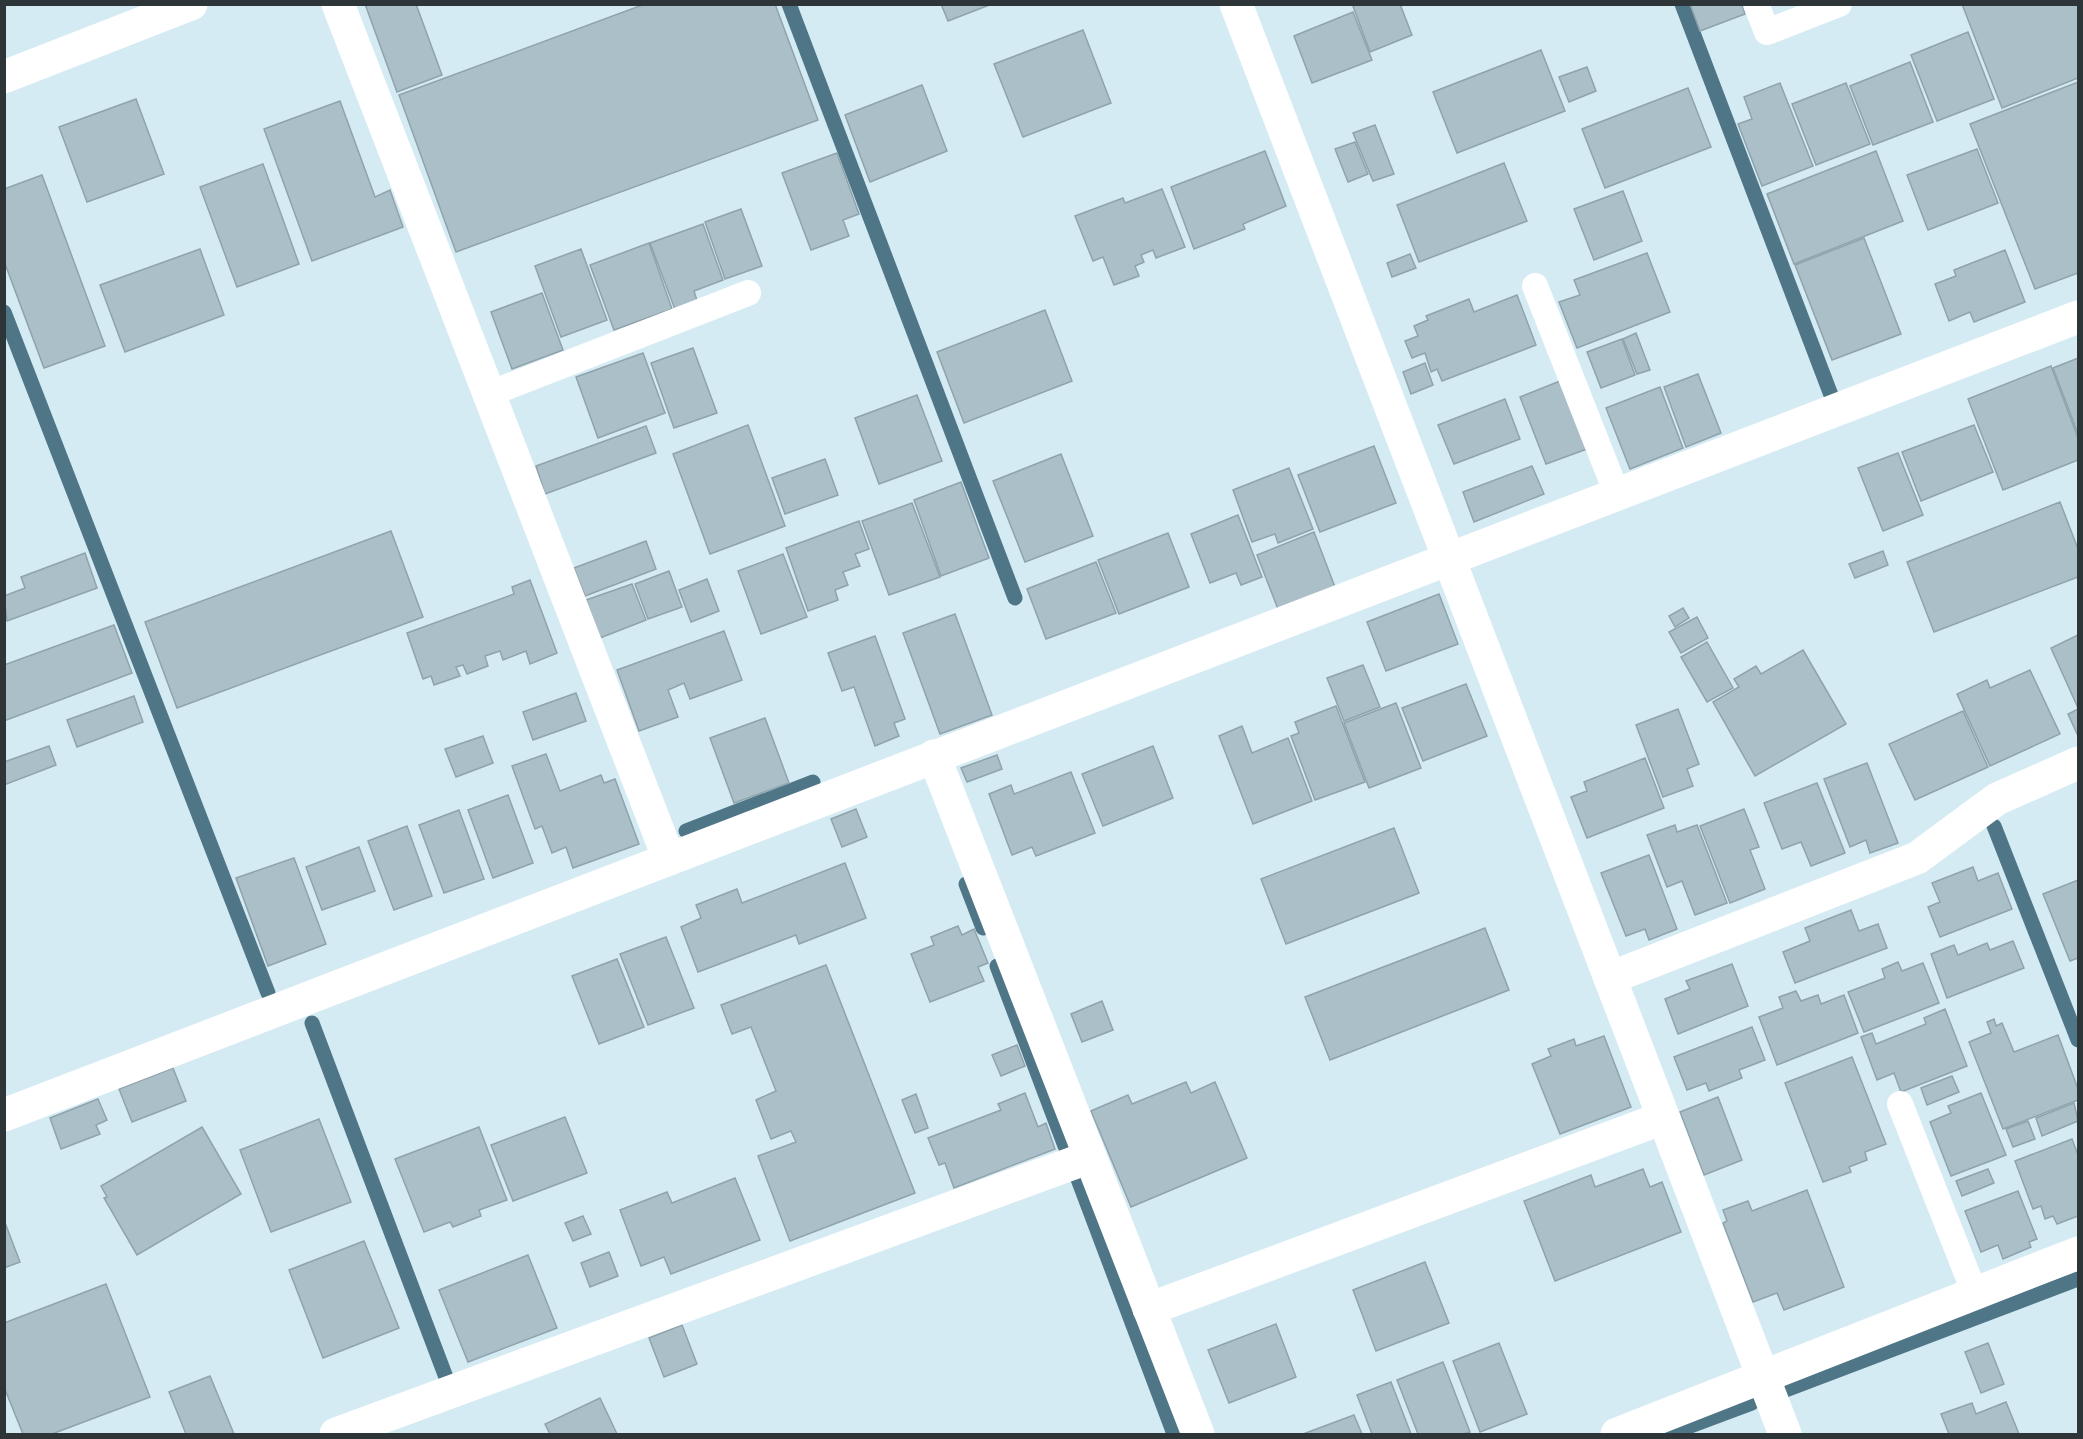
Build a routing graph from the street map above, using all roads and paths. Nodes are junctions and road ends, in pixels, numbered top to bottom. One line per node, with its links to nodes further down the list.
1 (191, 4): 6 (street)
2 (338, 4): 10 (street)
3 (1236, 4): 12 (street)
4 (1756, 4): 5 (lane)
5 (1839, 4)
6 (4, 76)
7 (1535, 286): 11 (lane)
8 (748, 293): 10 (lane)
9 (2079, 316): 11 (street)
10 (489, 394): 15 (street)
11 (1617, 494): 12 (street)
12 (1449, 558): 13 (street); 16 (street)
13 (934, 756): 15 (street); 20 (street)
14 (2079, 763): 16 (street)
15 (669, 859): 18 (street)
16 (1610, 978): 19 (street)
17 (1900, 1104): 22 (lane)
18 (4, 1115)
19 (1663, 1118): 23 (street); 24 (street)
20 (1090, 1157): 23 (street); 25 (street)
21 (2079, 1253): 22 (street)
22 (1975, 1294): 24 (street)
23 (1149, 1309): 26 (street)
24 (1763, 1378): 27 (street); 28 (street)
25 (336, 1434)
26 (1198, 1434)
27 (1617, 1434)
28 (1785, 1434)

